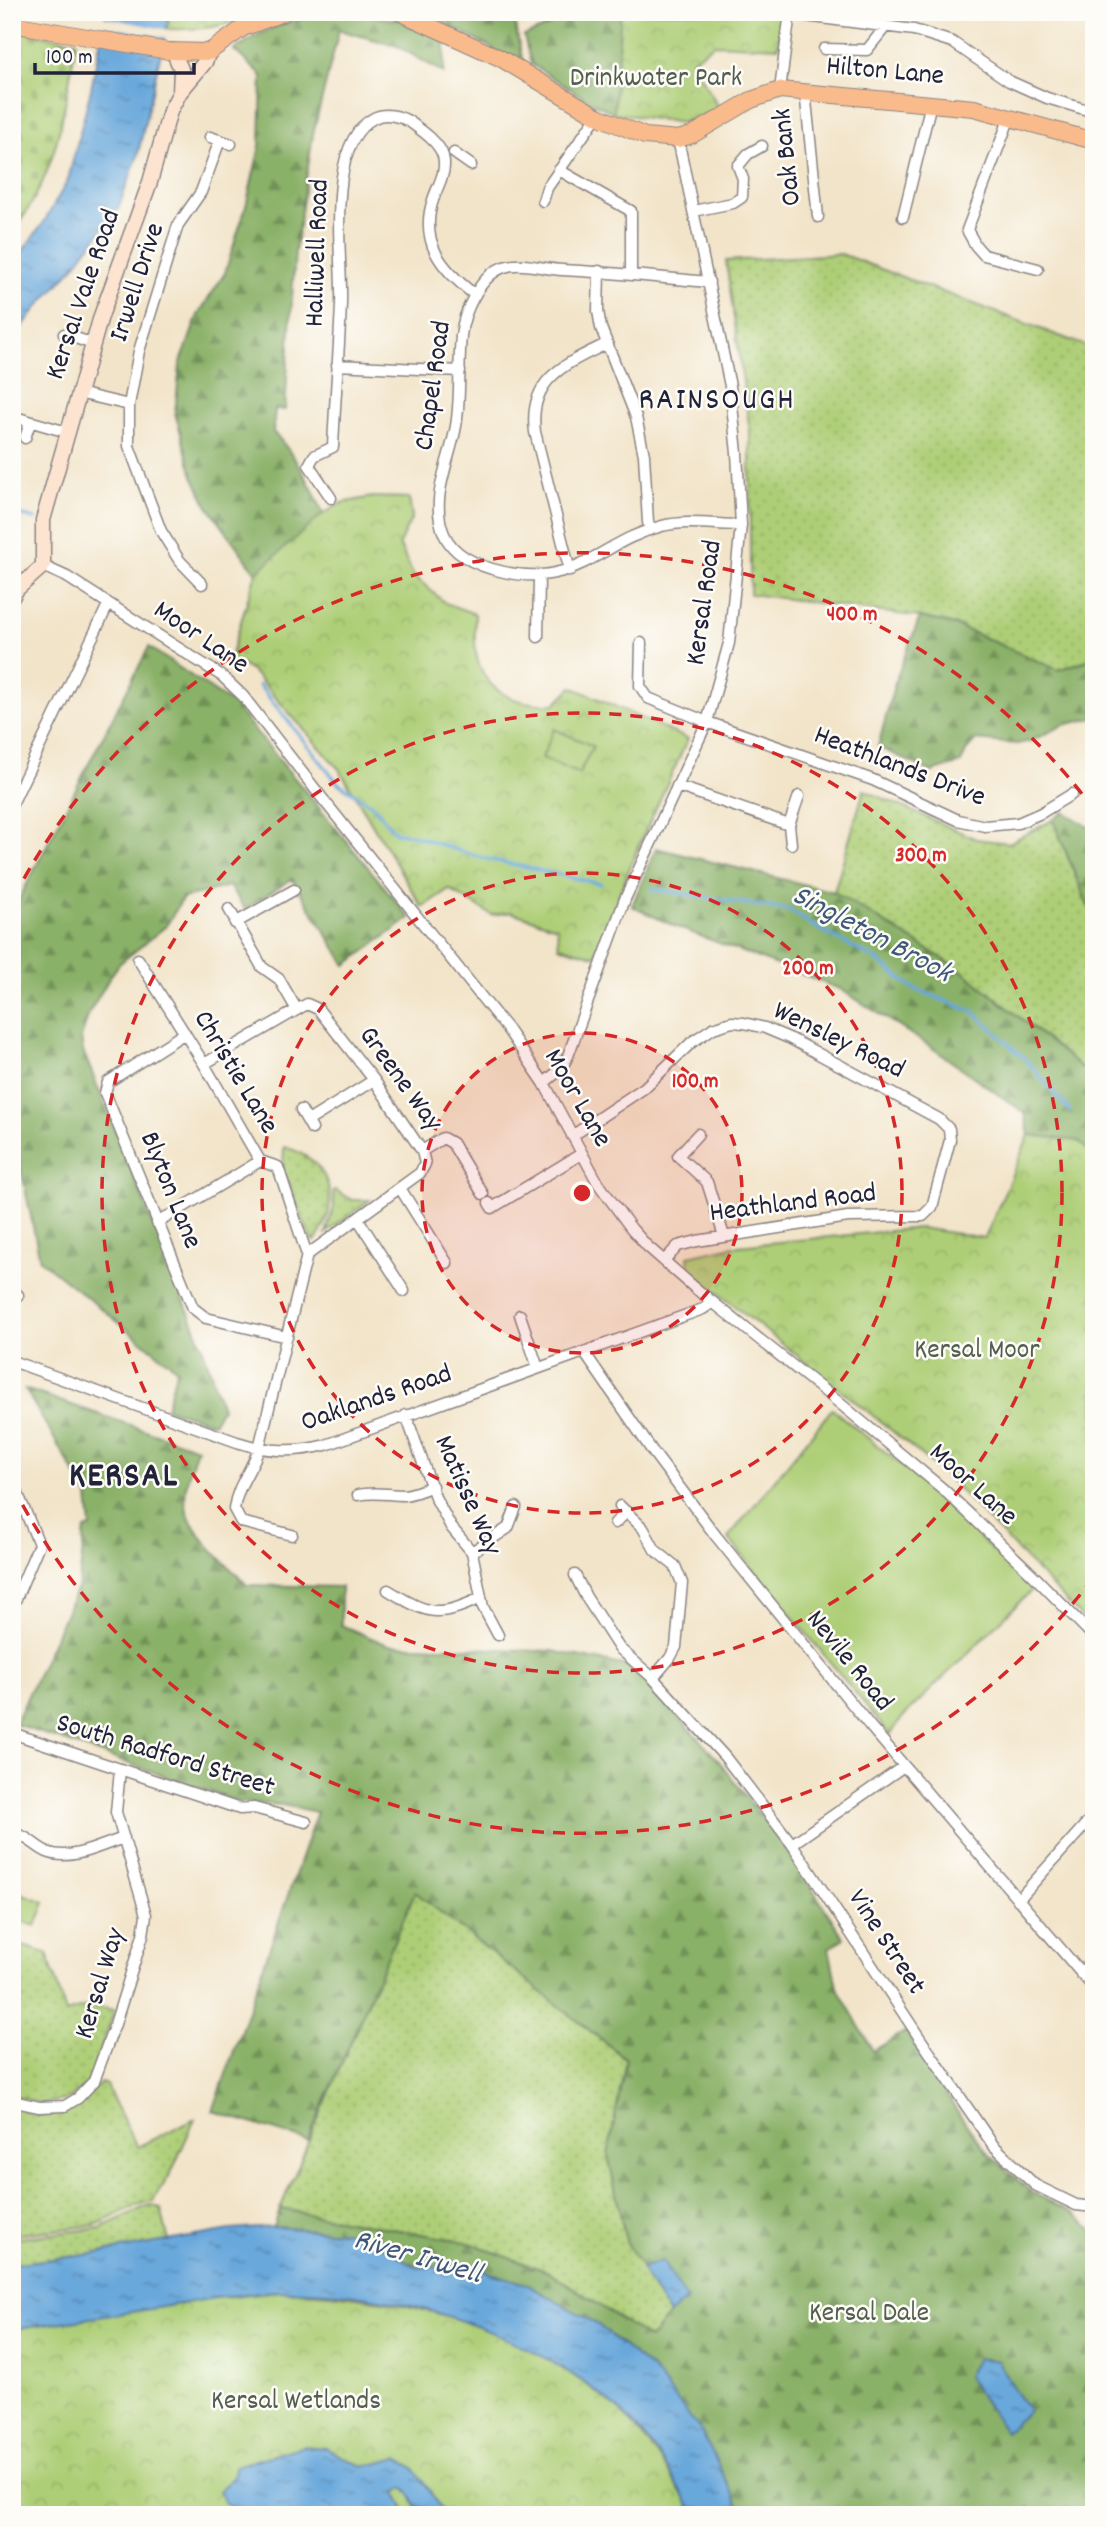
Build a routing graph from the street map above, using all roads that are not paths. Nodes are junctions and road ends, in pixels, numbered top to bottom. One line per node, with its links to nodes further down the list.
1 (285, 12): 9 (main road)
2 (399, 12): 15 (main road)
3 (790, 13): 4 (street); 10 (street)
4 (858, 17): 6 (street)
5 (12, 23): 8 (main road)
6 (886, 26): 7 (street); 14 (street)
7 (824, 49)
8 (173, 51): 9 (main road); 12 (street)
9 (209, 52): 12 (street, Kersal Vale Road)
10 (780, 90): 11 (main road, Hilton Lane); 17 (main road, Hilton Lane)
11 (805, 91): 13 (main road, Hilton Lane); 26 (street, Oak Bank)
12 (180, 92): 34 (street, Kersal Vale Road)
13 (931, 103): 16 (main road, Hilton Lane); 27 (street)
14 (1094, 112)
15 (597, 116): 17 (main road); 23 (street)
16 (1010, 117): 19 (main road, Hilton Lane); 28 (street)
17 (678, 139): 25 (street, Kersal Road)
18 (220, 140): 39 (street, Irwell Drive)
19 (1094, 141)
20 (762, 146): 25 (street)
21 (454, 153): 22 (street)
22 (471, 165)
23 (559, 170): 24 (street); 30 (street)
24 (543, 201)
25 (693, 211): 31 (street, Kersal Road)
26 (818, 217)
27 (903, 217)
28 (1038, 269)
29 (599, 271): 30 (street, Chapel Road); 32 (street, Chapel Road); 35 (street)
30 (631, 275): 31 (street, Chapel Road)
31 (709, 282): 45 (street, Kersal Road)
32 (475, 295): 36 (street, Halliwell Road); 37 (street, Chapel Road)
33 (64, 334): 34 (street)
34 (93, 344): 38 (street, Kersal Vale Road)
35 (607, 344): 46 (street); 48 (street)
36 (337, 365): 37 (street); 44 (street, Halliwell Road)
37 (460, 371): 49 (street, Chapel Road)
38 (78, 393): 39 (street); 42 (street, Kersal Vale Road)
39 (129, 405): 50 (street, Irwell Drive)
40 (15, 417): 41 (street)
41 (30, 423): 42 (street); 43 (street)
42 (66, 432): 47 (street, Kersal Vale Road)
43 (25, 438)
44 (331, 498)
45 (741, 525): 46 (street, Chapel Road); 55 (street, Kersal Road)
46 (650, 530): 48 (street, Chapel Road)
47 (43, 566): 51 (street); 52 (street, Moor Lane)
48 (570, 571): 49 (street, Chapel Road)
49 (539, 577): 53 (street)
50 (202, 584)
51 (14, 591)
52 (108, 604): 59 (street); 70 (street, Moor Lane)
53 (538, 637)
54 (641, 643): 55 (street, Heathlands Drive)
55 (707, 722): 56 (street, Kersal Road); 57 (street, Heathlands Drive)
56 (677, 786): 60 (street); 70 (street, Kersal Road)
57 (1072, 794)
58 (799, 796): 60 (street)
59 (12, 804)
60 (789, 825): 61 (street)
61 (791, 844)
62 (294, 890): 64 (street)
63 (229, 909): 64 (street)
64 (235, 923): 66 (street)
65 (138, 959): 67 (street, Christie Lane)
66 (297, 1010): 68 (street); 69 (street, Greene Way)
67 (185, 1033): 68 (street, Christie Lane); 80 (street, Blyton Lane)
68 (204, 1064): 76 (street, Christie Lane)
69 (374, 1080): 71 (street); 74 (street, Greene Way)
70 (544, 1083): 73 (street, Moor Lane)
71 (301, 1110)
72 (698, 1134): 81 (street)
73 (572, 1136): 75 (street, Moor Lane); 78 (street, Wensley Road)
74 (422, 1151): 75 (street); 77 (street, Greene Way)
75 (581, 1154): 83 (street, Moor Lane)
76 (260, 1161): 80 (street); 82 (street, Christie Lane)
77 (400, 1188): 79 (street, Greene Way); 84 (street)
78 (932, 1207): 81 (street, Heathland Road)
79 (358, 1219): 82 (street, Greene Way); 85 (street)
80 (157, 1223): 88 (street, Blyton Lane)
81 (724, 1236): 83 (street, Heathland Road)
82 (307, 1255): 88 (street)
83 (664, 1261): 86 (street, Moor Lane)
84 (447, 1263)
85 (404, 1291)
86 (713, 1302): 89 (street, Oaklands Road); 108 (street, Moor Lane)
87 (520, 1315): 91 (street)
88 (287, 1337): 93 (street)
89 (584, 1352): 91 (street, Oaklands Road); 111 (street, Nevile Road)
90 (12, 1361): 93 (street, Oaklands Road)
91 (538, 1368): 92 (street, Oaklands Road)
92 (406, 1415): 93 (street, Oaklands Road); 95 (street, Matisse Way)
93 (259, 1448): 99 (street)
94 (13, 1482): 106 (street)
95 (432, 1486): 96 (street); 102 (street, Matisse Way)
96 (358, 1495)
97 (516, 1507): 102 (street)
98 (615, 1523): 109 (street)
99 (274, 1530): 100 (street); 101 (street)
100 (292, 1535)
101 (271, 1543)
102 (472, 1552): 105 (street, Matisse Way)
103 (575, 1584): 109 (street, Vine Street)
104 (388, 1590): 105 (street)
105 (481, 1598): 107 (street, Matisse Way)
106 (12, 1608)
107 (498, 1635)
108 (1094, 1637)
109 (653, 1678): 117 (street, Vine Street)
110 (12, 1733): 112 (street, South Radford Street)
111 (904, 1766): 117 (street); 118 (street, Nevile Road)
112 (120, 1770): 114 (street, South Radford Street); 116 (street, Kersal Way)
113 (1094, 1815): 118 (street)
114 (306, 1822)
115 (12, 1833): 116 (street)
116 (124, 1838): 122 (street, Kersal Way)
117 (792, 1843): 123 (street, Vine Street)
118 (1018, 1900): 120 (street, Nevile Road)
119 (1094, 1958): 120 (street)
120 (1081, 1974): 121 (street, Nevile Road)
121 (1094, 1988)
122 (12, 2101)
123 (1094, 2207)

